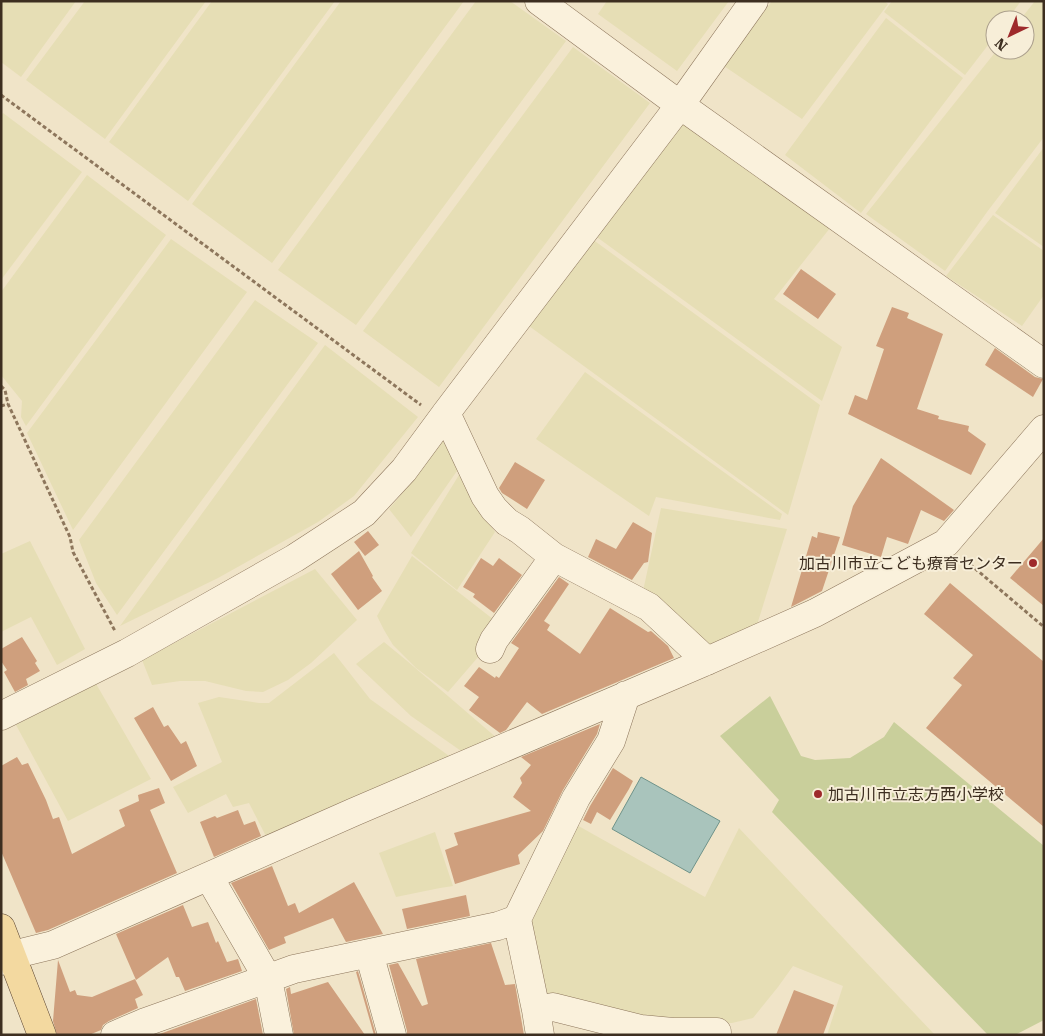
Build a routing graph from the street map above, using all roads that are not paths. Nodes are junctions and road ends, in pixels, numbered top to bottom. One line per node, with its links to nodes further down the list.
1 (539, 1): 3 (street)
2 (754, 1): 3 (street)
3 (680, 105): 4 (street); 5 (street)
4 (1044, 364)
5 (443, 416): 7 (street); 11 (street)
6 (1044, 429): 9 (street)
7 (554, 557): 8 (street); 9 (street)
8 (490, 649)
9 (707, 661): 10 (street)
10 (626, 695): 12 (street); 13 (street)
11 (1, 716)
12 (209, 877): 16 (street); 17 (street)
13 (517, 919): 15 (street); 18 (street)
14 (1, 928): 16 (main road)
15 (369, 954): 17 (street); 24 (street)
16 (7, 958): 21 (main road)
17 (268, 979): 19 (street); 23 (street)
18 (538, 1023): 20 (street)
19 (145, 1029): 22 (street)
20 (717, 1032)
21 (42, 1035)
22 (115, 1035)
23 (279, 1035)
24 (392, 1035)

